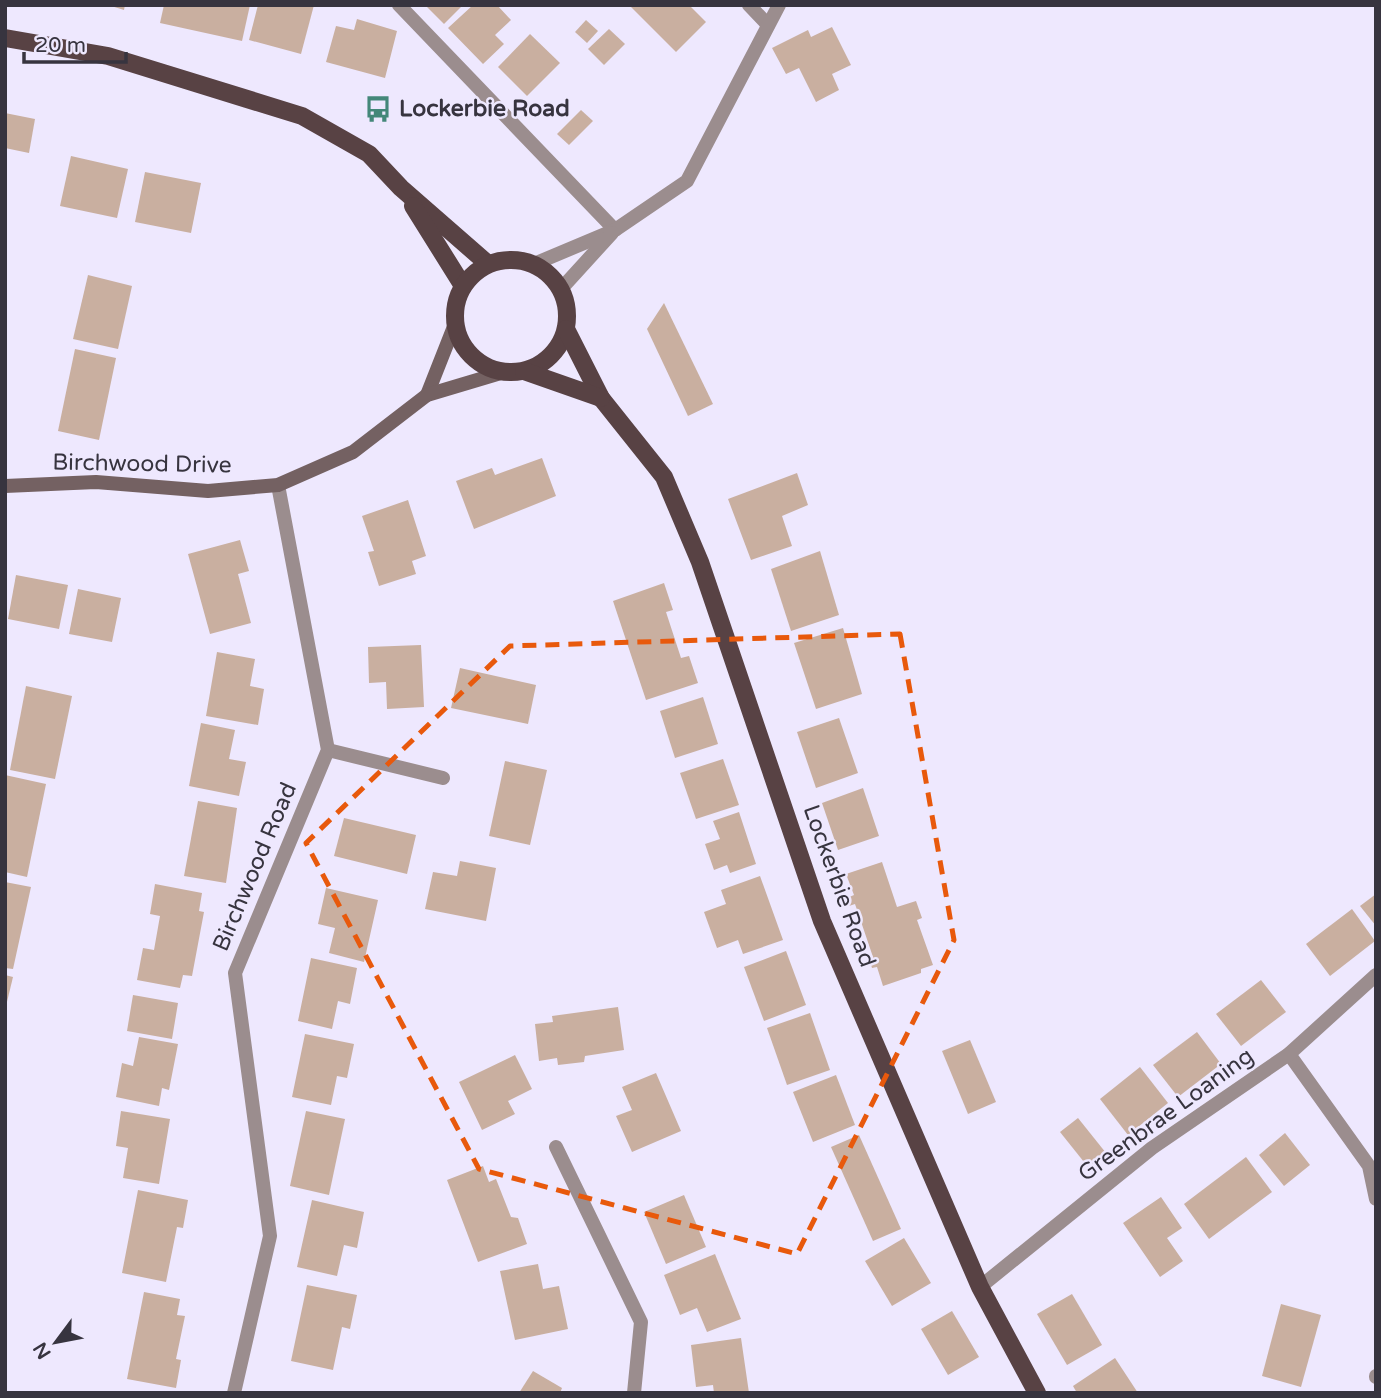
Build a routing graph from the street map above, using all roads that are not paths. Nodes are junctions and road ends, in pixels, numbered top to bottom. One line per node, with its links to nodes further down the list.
1 (399, 5): 7 (street)
2 (749, 5): 4 (street)
3 (779, 5): 4 (street)
4 (768, 24): 7 (street)
5 (5, 38): 6 (main road)
6 (401, 188): 8 (main road); 10 (main road)
7 (615, 230): 9 (street); 11 (street)
8 (488, 264): 9 (main road); 10 (main road)
9 (534, 264): 11 (main road)
10 (463, 286): 12 (main road)
11 (561, 289): 13 (main road)
12 (455, 324): 15 (main road); 16 (street)
13 (566, 329): 14 (main road); 17 (main road, Lockerbie Road)
14 (524, 371): 15 (main road); 17 (main road)
15 (505, 372): 16 (street)
16 (427, 395): 18 (street, Birchwood Drive)
17 (601, 398): 26 (main road, Lockerbie Road)
18 (278, 485): 19 (street, Birchwood Drive); 20 (street)
19 (5, 486)
20 (328, 750): 21 (street); 27 (street, Birchwood Road)
21 (443, 778)
22 (1376, 975): 23 (street, Greenbrae Loaning)
23 (1290, 1054): 25 (street); 26 (street, Greenbrae Loaning)
24 (556, 1147): 28 (street)
25 (1376, 1199)
26 (980, 1287): 29 (main road, Lockerbie Road)
27 (233, 1393)
28 (634, 1393)
29 (1037, 1393)

